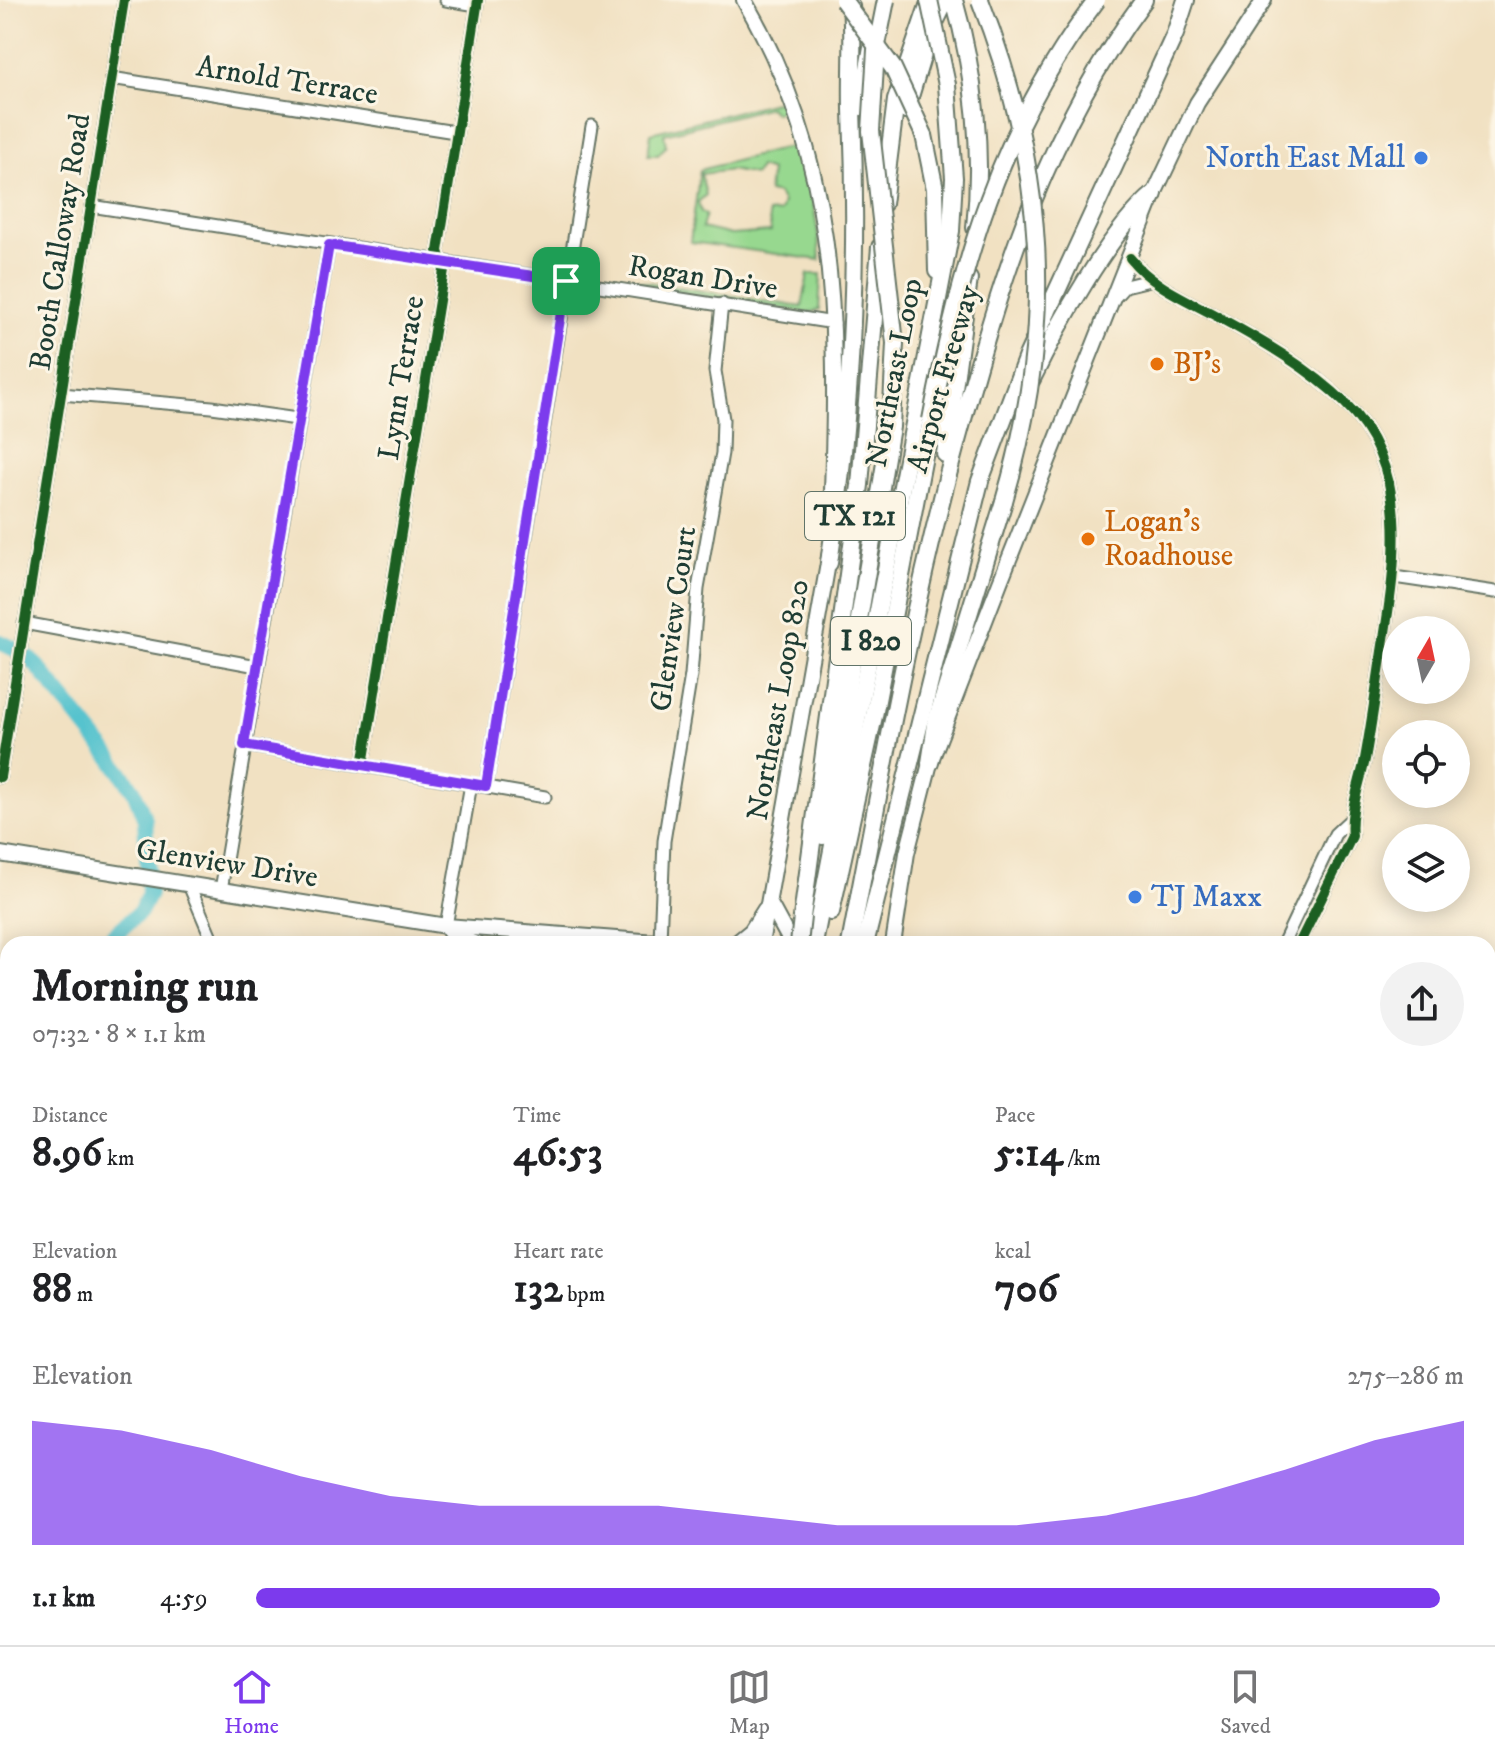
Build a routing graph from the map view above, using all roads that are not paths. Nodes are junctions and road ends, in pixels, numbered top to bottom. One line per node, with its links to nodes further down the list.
1 (124, 0): 16 (street, Booth Calloway Road)
2 (446, 0): 14 (street)
3 (744, 0): 31 (main road, Northeast Loop 820)
4 (843, 0): 30 (highway, bridge)
5 (850, 0): 19 (highway)
6 (887, 0): 19 (highway); 54 (highway, bridge)
7 (929, 0): 21 (highway, Airport Freeway / TX 121); 30 (highway, Northeast Loop / I 820, bridge)
8 (946, 0): 21 (highway)
9 (954, 0): 34 (highway, I 820)
10 (980, 0): 42 (highway, bridge)
11 (1097, 0): 57 (highway, bridge)
12 (1144, 0): 34 (highway, Airport Freeway / TX 121)
13 (1264, 0): 20 (main road)
14 (478, 2): 18 (street, Lynn Terrace)
15 (1186, 2): 35 (highway)
16 (111, 78): 18 (street, Arnold Terrace); 22 (street, Booth Calloway Road)
17 (592, 126): 27 (street)
18 (455, 132): 25 (street, Lynn Terrace)
19 (855, 147): 36 (highway)
20 (1154, 194): 24 (main road); 35 (highway)
21 (884, 196): 54 (highway, Airport Freeway / TX 121)
22 (91, 206): 23 (street, Rogan Drive); 32 (street, Booth Calloway Road)
23 (329, 245): 25 (street, Rogan Drive); 33 (street)
24 (1130, 258): 26 (street); 28 (main road)
25 (441, 262): 27 (street, Rogan Drive); 43 (street, Lynn Terrace)
26 (1150, 280): 28 (street); 37 (street)
27 (566, 281): 29 (street, Rogan Drive); 46 (street)
28 (1114, 298): 42 (main road)
29 (722, 304): 31 (street, Rogan Drive); 61 (street, Glenview Court)
30 (938, 304): 57 (highway, Northeast Loop / I 820)
31 (834, 323): 36 (main road, Northeast Loop 820)
32 (61, 394): 33 (street); 39 (street, Booth Calloway Road)
33 (297, 419): 40 (street)
34 (942, 488): 66 (highway, Airport Freeway / I 820)
35 (970, 522): 67 (highway)
36 (829, 563): 53 (main road, Northeast Loop 820)
37 (1394, 577): 38 (street); 48 (street)
38 (1495, 592)
39 (24, 623): 40 (street); 44 (street, Booth Calloway Road)
40 (257, 666): 41 (street)
41 (244, 745): 43 (street); 51 (street)
42 (930, 763): 52 (main road)
43 (363, 765): 45 (street)
44 (0, 777)
45 (471, 784): 46 (street); 56 (street)
46 (486, 786): 47 (street)
47 (545, 797)
48 (1350, 820): 71 (street); 72 (street)
49 (0, 854): 50 (main road, Glenview Drive)
50 (189, 885): 51 (main road, Glenview Drive); 58 (street)
51 (221, 890): 56 (main road, Glenview Drive)
52 (900, 900): 55 (main road); 68 (main road)
53 (769, 902): 62 (main road); 63 (main road, Northeast Loop 820); 64 (main road)
54 (802, 917): 65 (highway, Airport Freeway / TX 121, bridge)
55 (898, 918): 69 (main road); 70 (main road)
56 (446, 926): 59 (main road, Glenview Drive); 60 (main road, Glenview Drive)
57 (824, 930)
58 (211, 936)
59 (456, 936)
60 (537, 936)
61 (660, 936)
62 (745, 936)
63 (763, 936)
64 (787, 936)
65 (802, 936)
66 (859, 936)
67 (859, 936)
68 (888, 936)
69 (895, 936)
70 (900, 936)
71 (1287, 936)
72 (1303, 936)

